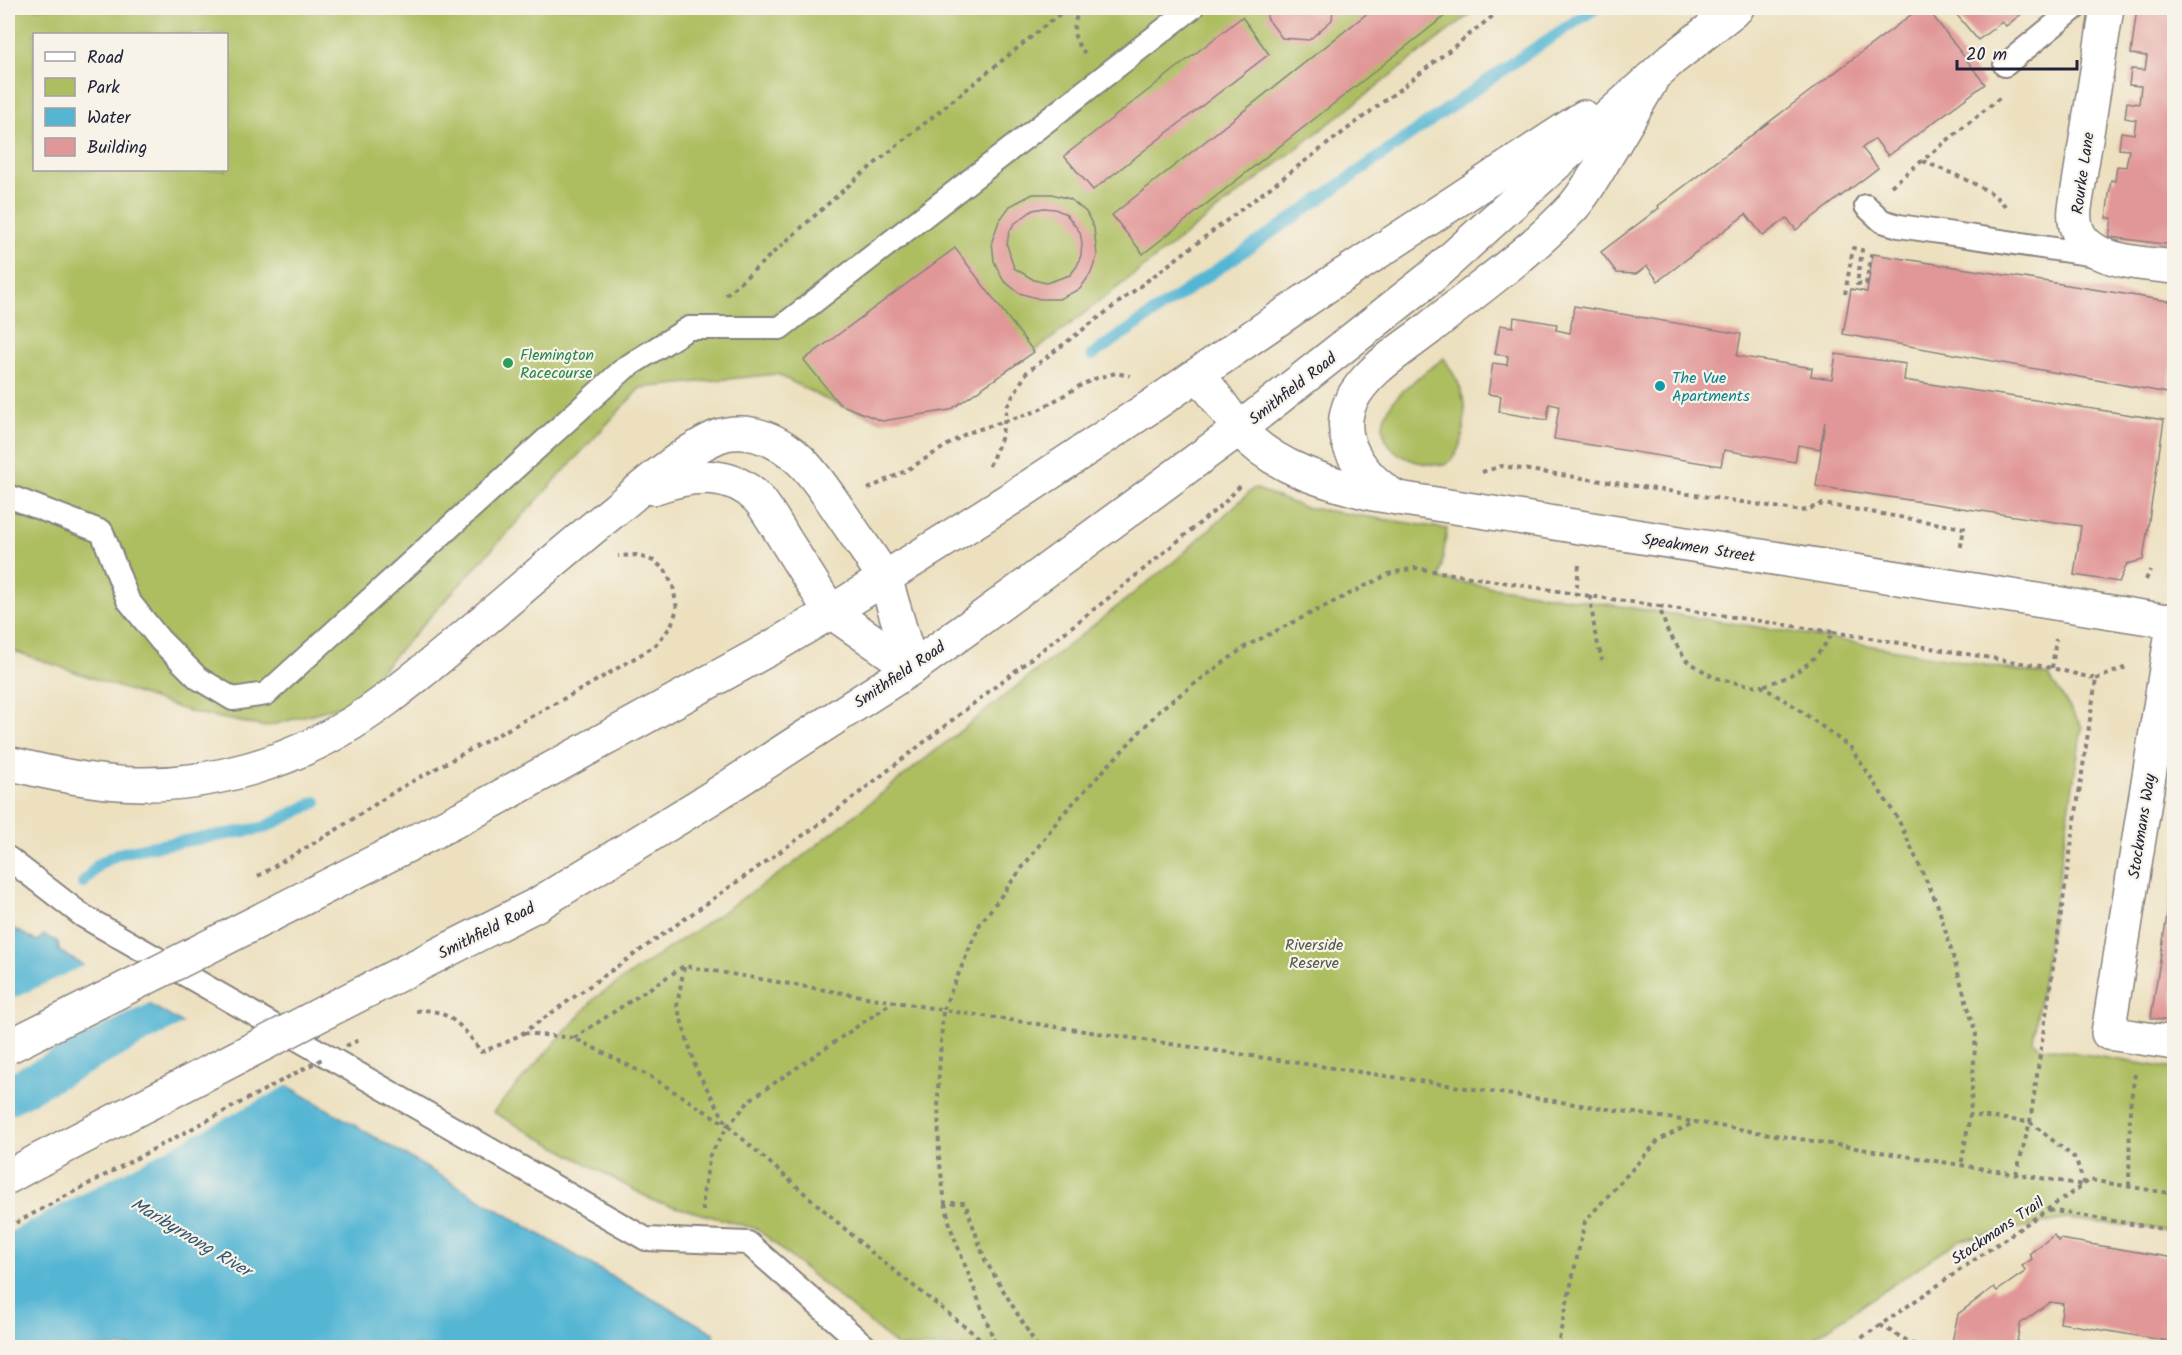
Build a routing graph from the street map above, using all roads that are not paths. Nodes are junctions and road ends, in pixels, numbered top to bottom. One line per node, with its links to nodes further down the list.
1 (1192, 8): 12 (lane)
2 (1737, 8): 6 (main road, Smithfield Road)
3 (2075, 8): 5 (lane)
4 (2107, 8): 8 (main road, Rourke Lane)
5 (2005, 65)
6 (1664, 66): 10 (main road, Smithfield Road); 11 (main road, Smithfield Road); 13 (main road)
7 (1866, 206): 8 (lane)
8 (2113, 258): 9 (main road, Rourke Lane)
9 (2175, 267)
10 (1199, 374): 11 (main road, Speakmen Street); 15 (main road, Smithfield Road)
11 (1239, 429): 13 (main road, Speakmen Street); 18 (main road, Smithfield Road)
12 (8, 496)
13 (1399, 498): 17 (main road, Speakmen Street)
14 (606, 517): 15 (main road); 16 (main road); 19 (main road)
15 (885, 578): 16 (main road, Smithfield Road); 18 (main road)
16 (831, 612): 18 (main road); 22 (main road, Smithfield Road, bridge)
17 (2174, 621): 21 (main road, Stockmans Way)
18 (912, 668): 23 (main road, Smithfield Road, bridge)
19 (8, 763)
20 (8, 858): 24 (lane)
21 (2175, 1044)
22 (8, 1047)
23 (8, 1177)
24 (867, 1347)

